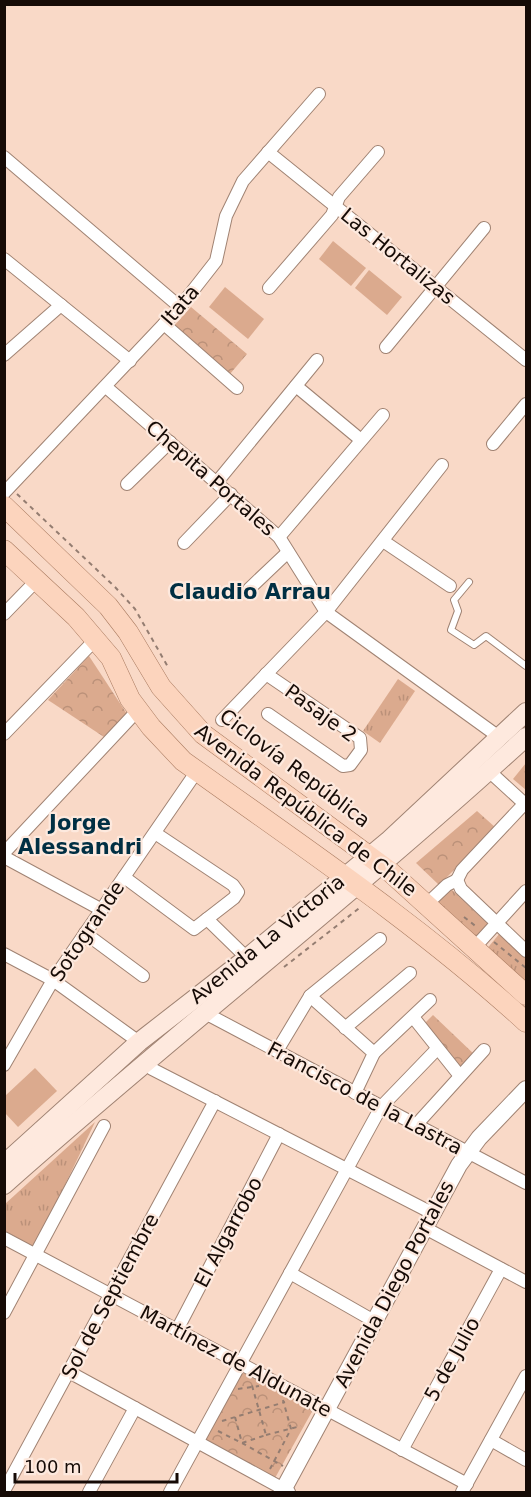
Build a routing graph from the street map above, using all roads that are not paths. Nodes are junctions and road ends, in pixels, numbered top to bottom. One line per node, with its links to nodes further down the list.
1 (319, 94): 2 (street, Itata)
2 (268, 152): 5 (street, Las Hortalizas); 11 (street, Itata)
3 (378, 152): 5 (street)
4 (4, 157): 11 (street)
5 (336, 205): 8 (street, Las Hortalizas); 9 (street)
6 (484, 228): 8 (street)
7 (4, 259): 10 (street)
8 (437, 287): 13 (street); 16 (street, Las Hortalizas)
9 (269, 288)
10 (61, 305): 14 (street); 17 (street)
11 (180, 307): 12 (street, Itata)
12 (164, 324): 17 (street, Itata); 20 (street)
13 (386, 347)
14 (4, 355)
15 (317, 360): 18 (street)
16 (526, 360)
17 (130, 361): 19 (street, Itata)
18 (296, 386): 23 (street); 27 (street)
19 (106, 387): 24 (street, Chepita Portales); 29 (street, Itata)
20 (237, 388)
21 (526, 404): 25 (street)
22 (382, 415): 23 (street)
23 (361, 440): 32 (street)
24 (170, 442): 27 (street, Chepita Portales); 28 (street)
25 (492, 444)
26 (442, 465): 33 (street)
27 (217, 482): 30 (street, Chepita Portales)
28 (127, 484)
29 (7, 490)
30 (231, 494): 32 (street, Chepita Portales); 34 (street)
31 (4, 506): 58 (main road, Avenida República de Chile)
32 (279, 537): 36 (street, Chepita Portales)
33 (383, 541): 39 (street); 41 (street)
34 (184, 543)
35 (4, 550): 37 (main road, Avenida República de Chile)
36 (288, 552): 40 (street); 41 (street, Chepita Portales)
37 (36, 581): 42 (street); 43 (main road, Avenida República de Chile)
38 (469, 582): 44 (lane)
39 (450, 586)
40 (249, 589)
41 (326, 612): 45 (street); 51 (street, Chepita Portales)
42 (4, 614)
43 (95, 639): 46 (main road, Avenida República de Chile); 50 (street)
44 (526, 666)
45 (266, 674): 48 (street, Pasaje 2); 49 (street)
46 (138, 710): 53 (main road, Avenida República de Chile); 57 (street)
47 (526, 712): 51 (main road, Avenida La Victoria)
48 (267, 714)
49 (222, 720)
50 (4, 734)
51 (499, 737): 58 (main road, Avenida La Victoria)
52 (526, 737): 54 (main road, Avenida La Victoria)
53 (196, 771): 56 (street, Sotogrande); 61 (main road, Avenida República de Chile)
54 (489, 771): 55 (street); 58 (main road, Avenida La Victoria)
55 (526, 804): 60 (street)
56 (155, 833): 59 (street, Sotogrande); 65 (street)
57 (4, 855): 64 (street)
58 (375, 861): 61 (main road, Avenida La Victoria); 63 (main road, Avenida República de Chile)
59 (124, 877): 64 (street, Sotogrande); 65 (street)
60 (457, 880): 63 (street); 66 (street)
61 (350, 882): 72 (main road, Avenida La Victoria); 79 (main road, Avenida La Victoria); 81 (main road, Avenida República de Chile)
62 (526, 891): 66 (street)
63 (428, 903): 69 (main road, Avenida República de Chile)
64 (102, 910): 67 (street, Sotogrande)
65 (207, 919): 72 (street)
66 (497, 923): 69 (street); 70 (street)
67 (85, 933): 74 (street); 75 (street, Sotogrande)
68 (380, 939): 77 (street)
69 (480, 941): 76 (main road, Avenida República de Chile)
70 (526, 951)
71 (4, 954): 75 (street)
72 (247, 958): 83 (main road, Avenida La Victoria)
73 (410, 973): 82 (street)
74 (143, 976)
75 (53, 980): 83 (street); 89 (street, Sotogrande)
76 (526, 995)
77 (310, 996): 82 (street); 86 (street)
78 (430, 1000): 80 (street)
79 (205, 1012): 86 (street, Francisco de la Lastra); 88 (main road, Avenida La Victoria)
80 (413, 1017): 84 (street); 87 (street)
81 (526, 1022)
82 (345, 1028): 87 (street)
83 (139, 1042): 99 (main road, Avenida La Victoria)
84 (437, 1049): 90 (street); 94 (street)
85 (484, 1050): 90 (street)
86 (277, 1051): 92 (street, Francisco de la Lastra)
87 (374, 1053): 92 (street)
88 (147, 1062): 93 (street); 102 (main road, Avenida La Victoria)
89 (4, 1065)
90 (460, 1076): 95 (street)
91 (526, 1089): 98 (street, Avenida Diego Portales)
92 (355, 1093): 94 (street, Francisco de la Lastra)
93 (214, 1101): 97 (street); 109 (street, Sol de Septiembre)
94 (381, 1107): 95 (street, Francisco de la Lastra); 100 (street)
95 (416, 1125): 98 (street, Francisco de la Lastra)
96 (104, 1126): 105 (street)
97 (279, 1134): 100 (street); 112 (street, El Algarrobo)
98 (467, 1152): 101 (street, Francisco de la Lastra); 103 (street, Avenida Diego Portales)
99 (4, 1164)
100 (347, 1169): 103 (street); 107 (street)
101 (526, 1183)
102 (4, 1185)
103 (429, 1220): 106 (street); 111 (street, Avenida Diego Portales)
104 (4, 1238): 105 (street, Martínez de Aldunate)
105 (37, 1255): 109 (street, Martínez de Aldunate); 110 (street)
106 (501, 1269): 108 (street); 120 (street, 5 de Julio)
107 (290, 1273): 111 (street); 113 (street)
108 (526, 1282)
109 (110, 1294): 112 (street, Martínez de Aldunate); 114 (street, Sol de Septiembre)
110 (4, 1313)
111 (374, 1321): 117 (street, Avenida Diego Portales)
112 (177, 1330): 113 (street, Martínez de Aldunate)
113 (244, 1365): 117 (street, Martínez de Aldunate); 119 (street)
114 (69, 1371): 116 (street); 122 (street, Sol de Septiembre)
115 (526, 1376): 118 (street)
116 (135, 1408): 119 (street); 125 (street)
117 (323, 1416): 120 (street, Martínez de Aldunate); 127 (street, Avenida Diego Portales)
118 (491, 1440): 121 (street); 123 (street)
119 (198, 1442): 126 (street); 127 (street)
120 (402, 1450): 123 (street, Martínez de Aldunate)
121 (526, 1460)
122 (8, 1475): 124 (street, Sol de Septiembre)
123 (464, 1488)
124 (4, 1491)
125 (89, 1492)
126 (170, 1492)
127 (285, 1492)

